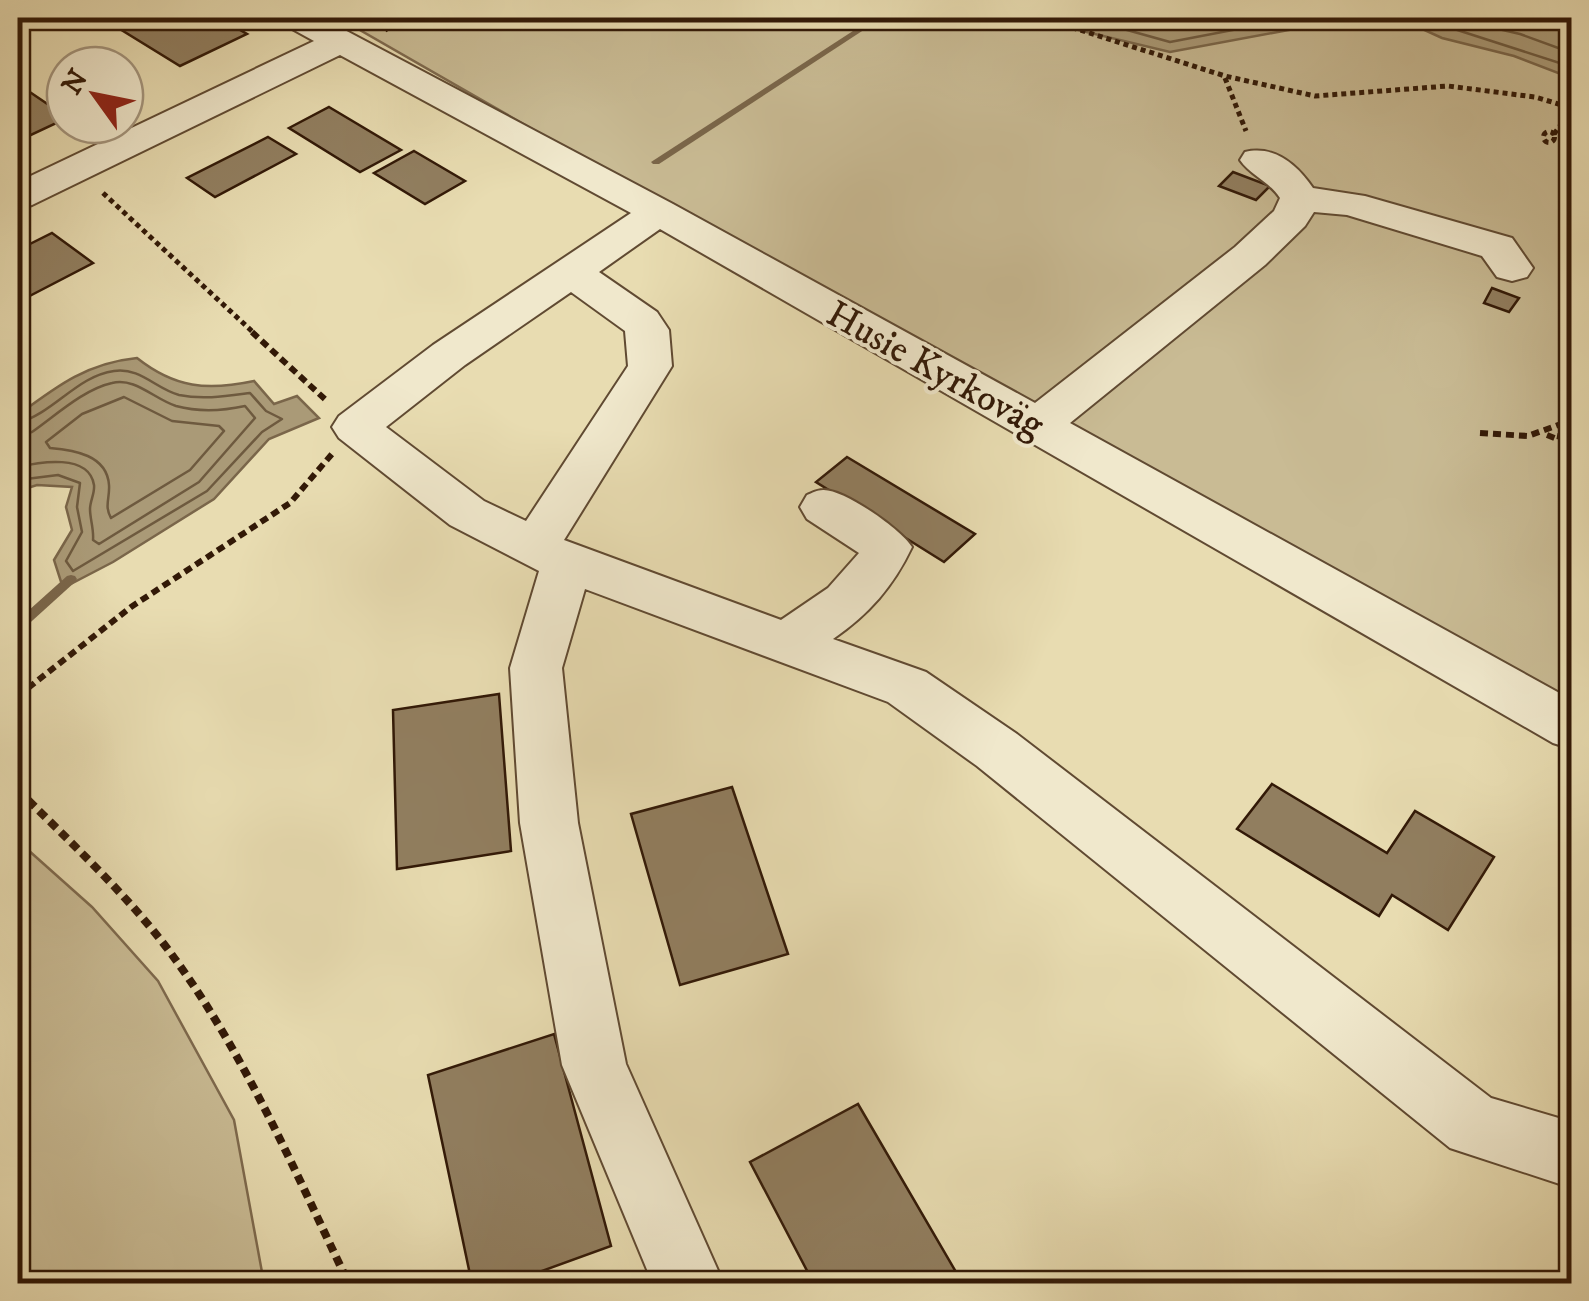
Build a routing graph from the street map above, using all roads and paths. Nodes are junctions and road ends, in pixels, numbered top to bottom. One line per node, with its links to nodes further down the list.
1 (297, 18): 5 (street, Husie Kyrkoväg)
2 (1019, 18): 4 (path)
3 (1054, 18): 4 (path)
4 (1061, 24): 6 (path)
5 (340, 42): 12 (street); 15 (street, Husie Kyrkoväg)
6 (1225, 76): 8 (path); 11 (path)
7 (1572, 97): 8 (path)
8 (1564, 106): 9 (path)
9 (1572, 109): 10 (path)
10 (1554, 134)
11 (1258, 160): 14 (street)
12 (76, 168): 13 (street); 19 (path)
13 (18, 197)
14 (1300, 198): 16 (street); 20 (street)
15 (659, 212): 17 (street); 20 (street, Husie Kyrkoväg)
16 (1512, 268)
17 (572, 273): 19 (street); 25 (street)
18 (1572, 420): 22 (path)
19 (355, 427): 25 (street); 27 (path)
20 (1036, 427): 28 (street, Husie Kyrkoväg)
21 (1480, 433): 22 (path)
22 (1546, 435): 23 (path)
23 (1572, 442)
24 (824, 507): 26 (street)
25 (551, 554): 26 (street); 32 (street)
26 (788, 642): 30 (street)
27 (18, 696)
28 (1572, 727)
29 (18, 790): 31 (path)
30 (1572, 1155)
31 (349, 1284)
32 (689, 1284)

